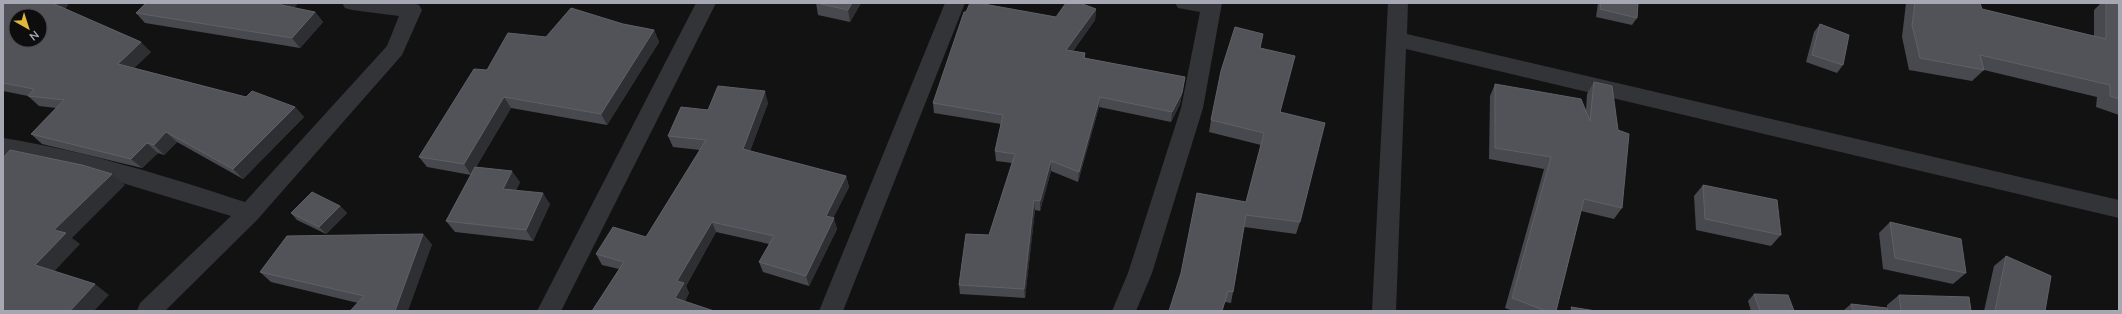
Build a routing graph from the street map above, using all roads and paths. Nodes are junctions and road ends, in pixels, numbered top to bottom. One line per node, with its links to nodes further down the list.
1 (352, 3): 7 (street)
2 (706, 3): 13 (street)
3 (955, 3): 14 (street)
4 (1185, 3): 6 (street)
5 (1398, 3): 8 (street)
6 (1212, 4): 15 (street)
7 (415, 7): 11 (street)
8 (1395, 39): 10 (street); 16 (street)
9 (3, 147): 11 (street)
10 (2119, 209)
11 (249, 213): 12 (street)
12 (149, 311)
13 (548, 311)
14 (831, 311)
15 (1124, 311)
16 (1384, 311)

